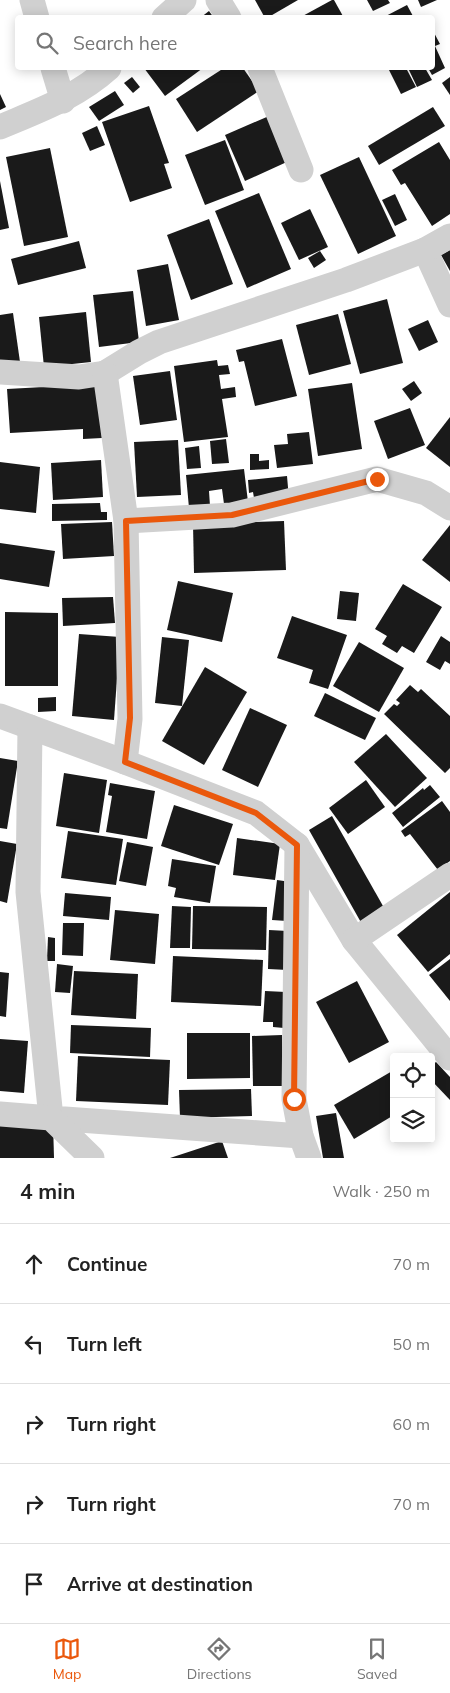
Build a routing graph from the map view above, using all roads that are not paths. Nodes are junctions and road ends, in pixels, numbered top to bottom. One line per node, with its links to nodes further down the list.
1 (32, 0): 4 (street)
2 (184, 0): 5 (street)
3 (218, 0): 6 (street)
4 (36, 15)
5 (167, 15)
6 (226, 15)
7 (53, 70): 10 (street)
8 (108, 70): 10 (street)
9 (261, 70): 12 (street)
10 (63, 101): 11 (street)
11 (0, 127)
12 (301, 170)
13 (450, 236): 14 (street)
14 (425, 250): 15 (street); 17 (street)
15 (450, 305)
16 (0, 372): 17 (street)
17 (105, 373): 19 (street)
18 (450, 508): 19 (street)
19 (126, 521): 22 (street)
20 (0, 716): 21 (street)
21 (30, 727): 22 (street); 28 (street)
22 (125, 762): 23 (street)
23 (297, 845): 25 (street); 29 (street)
24 (450, 875): 25 (street)
25 (354, 940): 26 (street)
26 (450, 1058)
27 (0, 1114): 28 (street)
28 (51, 1118): 29 (street); 30 (street)
29 (305, 1147)
30 (92, 1158)

